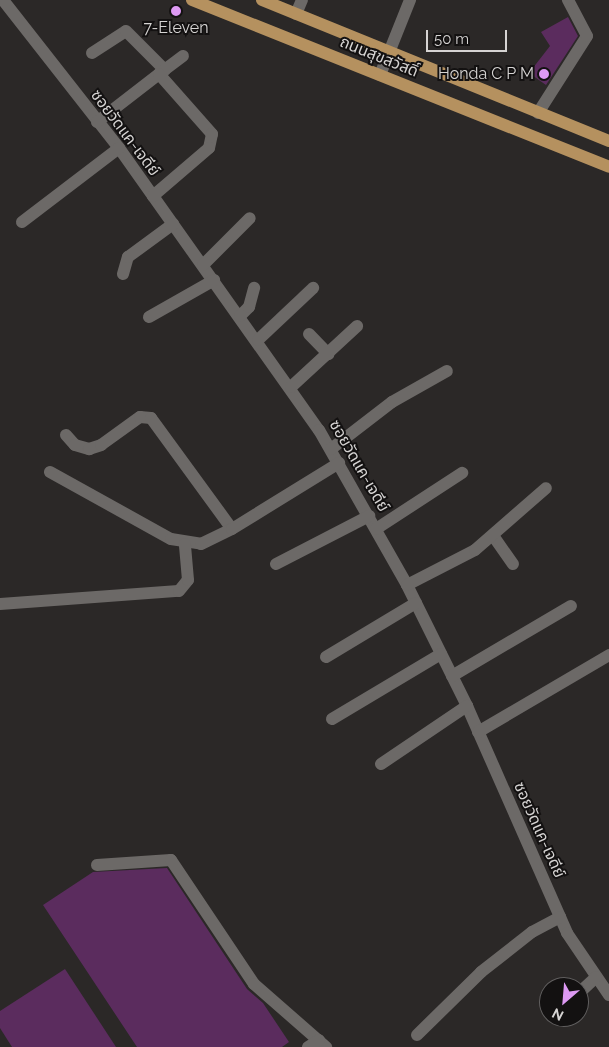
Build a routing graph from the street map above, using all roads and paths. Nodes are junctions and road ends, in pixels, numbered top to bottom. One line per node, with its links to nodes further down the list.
1 (3, 0): 14 (street, ซอยวัดแค-เจดีย์)
2 (192, 0): 12 (main road, ถนนสุขสวัสดิ์)
3 (263, 0): 7 (main road, ถนนสุขสวัสดิ์)
4 (302, 0): 7 (street)
5 (410, 0): 8 (street)
6 (568, 0): 13 (street)
7 (296, 14): 8 (main road, ถนนสุขสวัสดิ์)
8 (389, 52): 12 (street); 13 (main road, ถนนสุขสวัสดิ์)
9 (92, 53): 11 (street)
10 (183, 56): 11 (street)
11 (162, 72): 14 (street); 18 (street)
12 (380, 75): 17 (main road, ถนนสุขสวัสดิ์)
13 (538, 113): 15 (main road, ถนนสุขสวัสดิ์)
14 (97, 122): 16 (street, ซอยวัดแค-เจดีย์)
15 (609, 142)
16 (119, 148): 18 (street, ซอยวัดแค-เจดีย์); 20 (street)
17 (609, 167)
18 (153, 196): 21 (street, ซอยวัดแค-เจดีย์)
19 (250, 218): 22 (street)
20 (22, 222)
21 (173, 224): 22 (street, ซอยวัดแค-เจดีย์); 23 (street)
22 (203, 265): 24 (street, ซอยวัดแค-เจดีย์)
23 (123, 274)
24 (214, 280): 27 (street, ซอยวัดแค-เจดีย์); 28 (street)
25 (254, 288): 27 (street)
26 (312, 288): 31 (street)
27 (240, 316): 31 (street, ซอยวัดแค-เจดีย์)
28 (150, 317)
29 (357, 326): 32 (street)
30 (309, 334): 32 (street)
31 (258, 340): 34 (street, ซอยวัดแค-เจดีย์)
32 (328, 354): 34 (street)
33 (447, 371): 36 (street)
34 (291, 387): 36 (street, ซอยวัดแค-เจดีย์)
35 (66, 435): 43 (street)
36 (331, 449): 37 (street, ซอยวัดแค-เจดีย์)
37 (339, 463): 41 (street, ซอยวัดแค-เจดีย์); 43 (street)
38 (50, 472): 45 (street)
39 (462, 473): 42 (street)
40 (546, 488): 44 (street)
41 (369, 516): 42 (street, ซอยวัดแค-เจดีย์); 46 (street)
42 (376, 529): 48 (street, ซอยวัดแค-เจดีย์)
43 (232, 530): 45 (street)
44 (494, 537): 47 (street); 48 (street)
45 (184, 544): 50 (street)
46 (276, 564)
47 (513, 564)
48 (407, 585): 49 (street, ซอยวัดแค-เจดีย์)
49 (416, 603): 52 (street, ซอยวัดแค-เจดีย์); 54 (street)
50 (0, 604)
51 (572, 606): 55 (street)
52 (441, 654): 55 (street, ซอยวัดแค-เจดีย์); 57 (street)
53 (609, 655): 58 (street)
54 (326, 657)
55 (452, 676): 56 (street, ซอยวัดแค-เจดีย์)
56 (467, 706): 58 (street, ซอยวัดแค-เจดีย์); 59 (street)
57 (332, 719)
58 (478, 732): 61 (street, ซอยวัดแค-เจดีย์)
59 (381, 764)
60 (98, 865): 66 (street)
61 (560, 917): 62 (street, ซอยวัดแค-เจดีย์); 65 (street)
62 (596, 976): 63 (street); 64 (street, ซอยวัดแค-เจดีย์)
63 (589, 983)
64 (609, 995)
65 (417, 1035)
66 (323, 1043): 67 (street)
67 (308, 1047)

